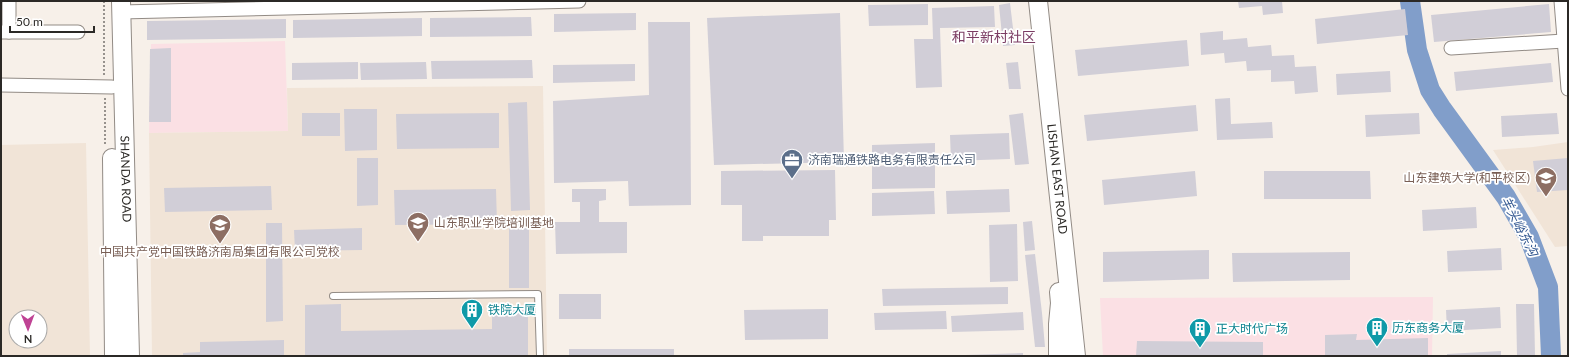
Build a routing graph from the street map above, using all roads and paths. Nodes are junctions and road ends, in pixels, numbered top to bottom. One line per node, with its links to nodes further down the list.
1 (9, 1): 10 (street)
2 (552, 1): 3 (street); 7 (street)
3 (579, 1)
4 (1027, 1): 21 (street, LISHAN EAST ROAD)
5 (1038, 1): 22 (street, LISHAN EAST ROAD)
6 (1561, 1): 12 (street)
7 (433, 3): 8 (street)
8 (331, 4): 9 (street)
9 (117, 5): 15 (street, SHANDA ROAD); 19 (street, SHANDA ROAD)
10 (5, 32): 11 (street)
11 (78, 32)
12 (1564, 41): 13 (street); 16 (street)
13 (1451, 48)
14 (1, 85): 15 (street)
15 (112, 87): 18 (street, SHANDA ROAD)
16 (1568, 89)
17 (333, 296): 20 (lane)
18 (114, 356)
19 (130, 356)
20 (540, 356)
21 (1058, 356)
22 (1076, 356)

